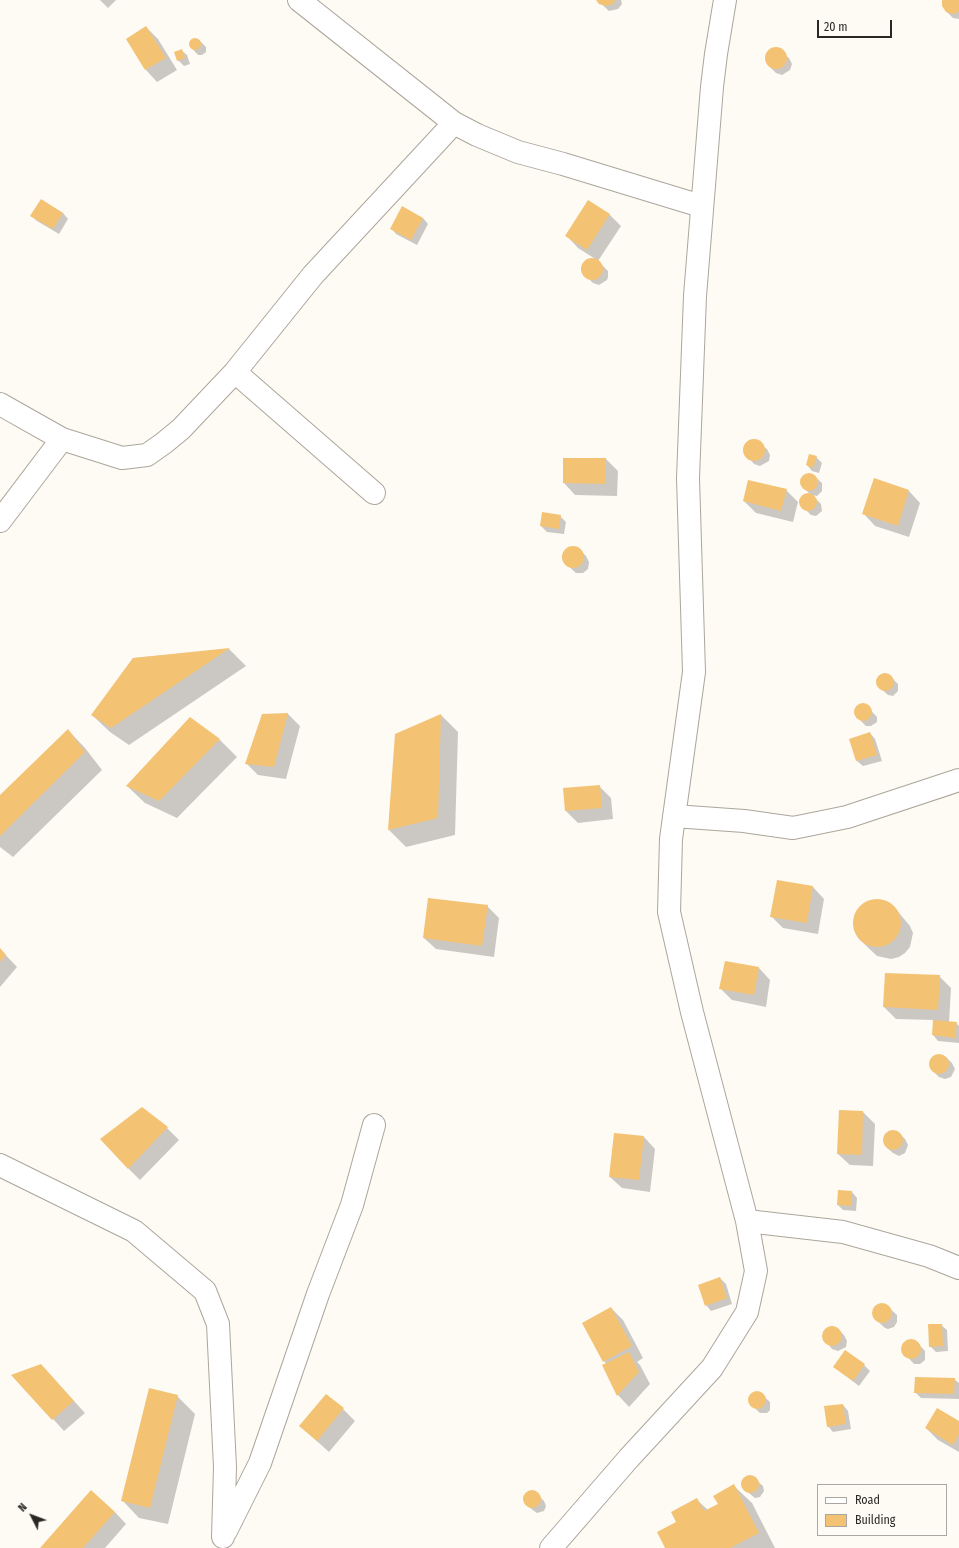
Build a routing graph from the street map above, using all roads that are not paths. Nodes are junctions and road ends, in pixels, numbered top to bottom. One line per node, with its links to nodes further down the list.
1 (299, 0): 3 (street)
2 (725, 0): 4 (street)
3 (454, 123): 4 (street); 5 (street)
4 (701, 206): 11 (street)
5 (234, 372): 7 (street); 8 (street)
6 (0, 404): 7 (street)
7 (62, 439): 9 (street)
8 (374, 493)
9 (0, 521)
10 (959, 780): 11 (street)
11 (674, 816): 14 (street)
12 (374, 1125): 16 (street)
13 (0, 1165): 16 (street)
14 (747, 1221): 15 (street); 17 (street)
15 (959, 1268)
16 (220, 1542)
17 (550, 1548)

